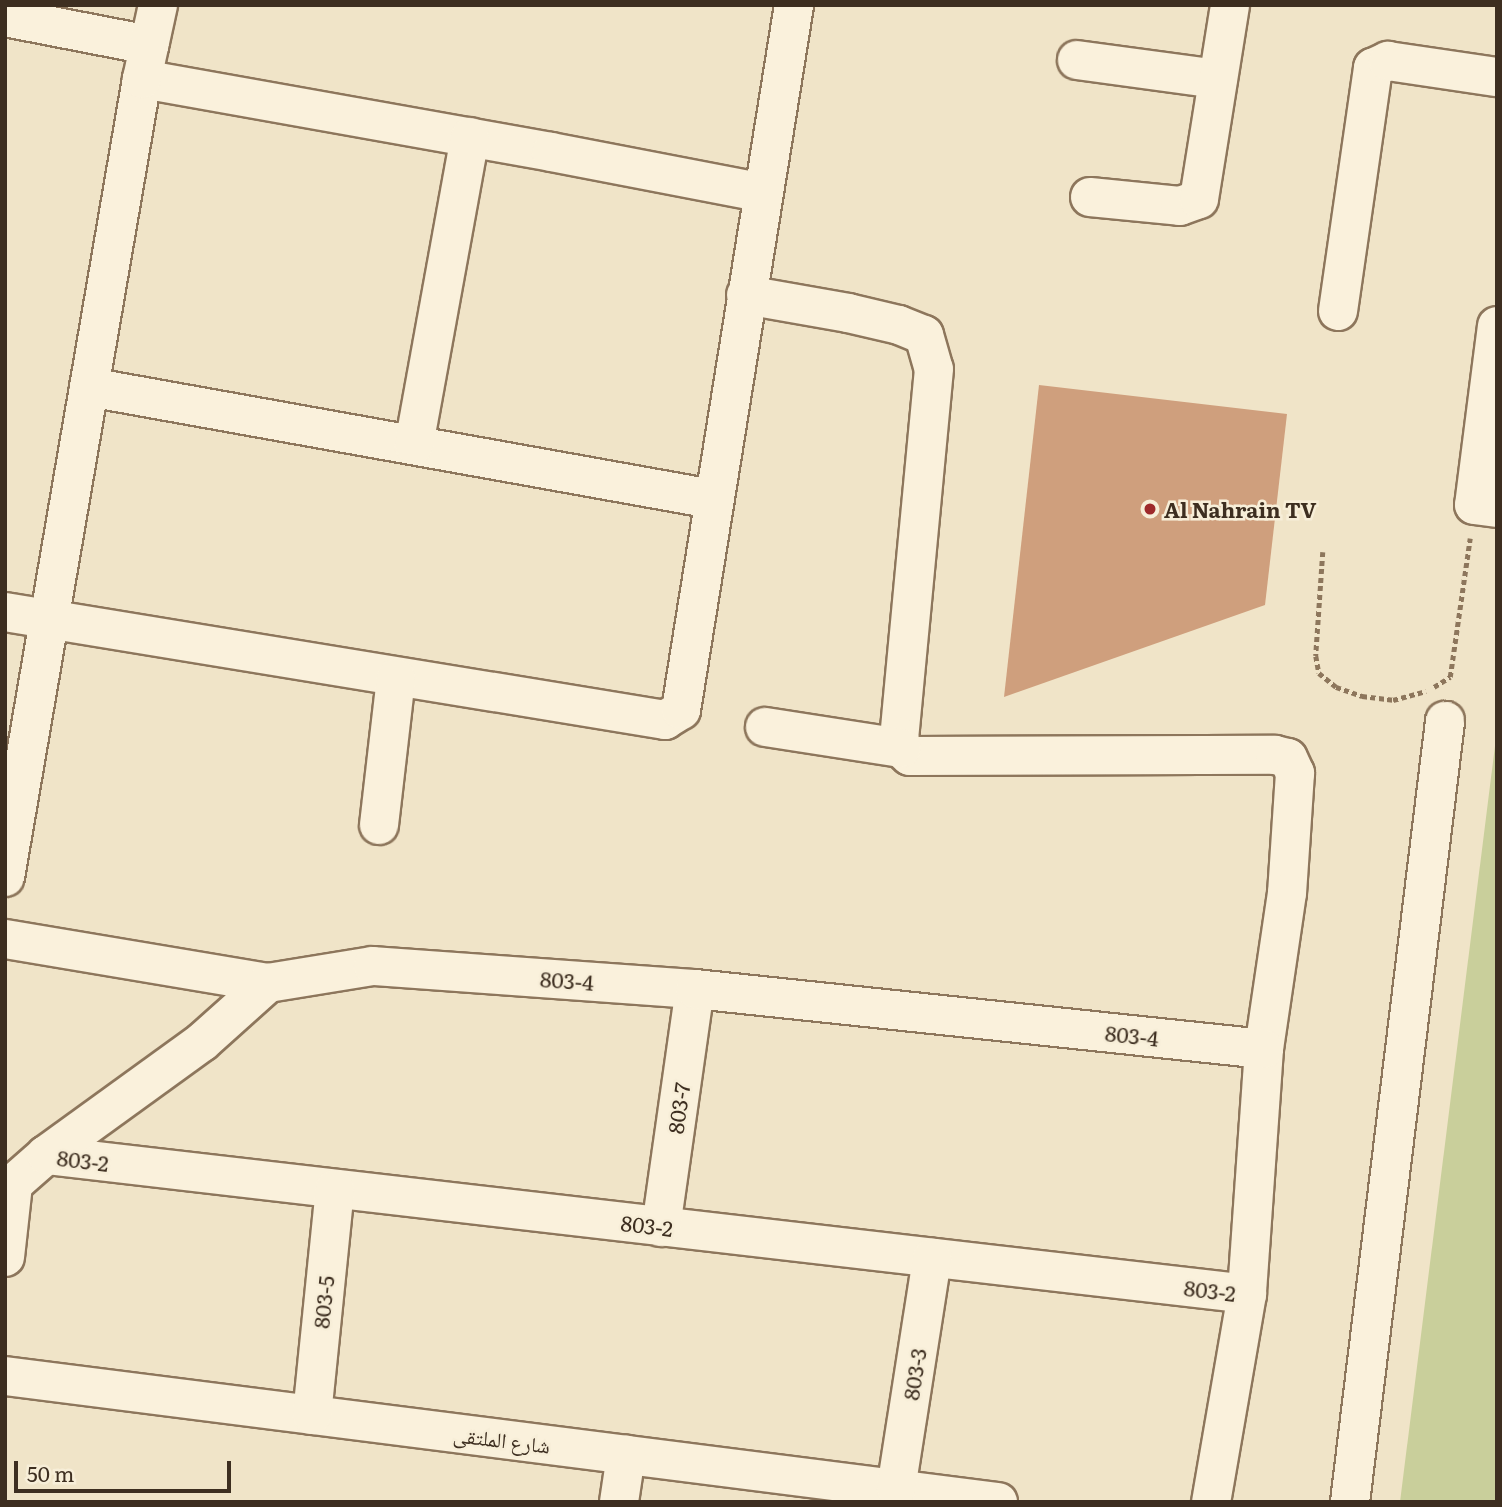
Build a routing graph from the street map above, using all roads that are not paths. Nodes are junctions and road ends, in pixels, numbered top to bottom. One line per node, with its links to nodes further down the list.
1 (158, 5): 6 (street)
2 (794, 5): 10 (street)
3 (1230, 5): 8 (street)
4 (5, 17): 6 (street)
5 (1077, 60): 8 (street)
6 (146, 62): 9 (street); 15 (street)
7 (1497, 77): 13 (street)
8 (1218, 79): 11 (street)
9 (470, 137): 10 (street); 16 (street)
10 (763, 193): 12 (street)
11 (1090, 197)
12 (746, 295): 17 (street); 24 (street)
13 (1338, 311)
14 (1497, 326): 18 (street)
15 (89, 387): 16 (street); 20 (street)
16 (414, 445): 17 (street)
17 (712, 499): 21 (street)
18 (1486, 507)
19 (5, 612): 20 (street)
20 (49, 621): 21 (street); 26 (street)
21 (396, 678): 25 (street)
22 (1445, 721): 44 (street)
23 (765, 727): 24 (street)
24 (901, 748): 30 (street)
25 (379, 825)
26 (5, 877)
27 (5, 939): 28 (street)
28 (268, 984): 29 (street, 803-4); 31 (street)
29 (695, 989): 30 (street, 803-4); 33 (street, 803-7)
30 (1264, 1049): 36 (street)
31 (46, 1156): 32 (street, 803-2); 34 (street)
32 (335, 1189): 33 (street, 803-2); 38 (street, 803-5)
33 (661, 1227): 35 (street, 803-2)
34 (5, 1257)
35 (932, 1258): 36 (street, 803-2); 40 (street, 803-3)
36 (1247, 1294): 43 (street)
37 (5, 1376): 38 (street, شارع الملتقى)
38 (312, 1415): 39 (street, شارع الملتقى)
39 (626, 1455): 40 (street, شارع الملتقى); 41 (street)
40 (896, 1489): 42 (street, شارع الملتقى)
41 (619, 1502)
42 (998, 1502)
43 (1211, 1502)
44 (1350, 1502)

